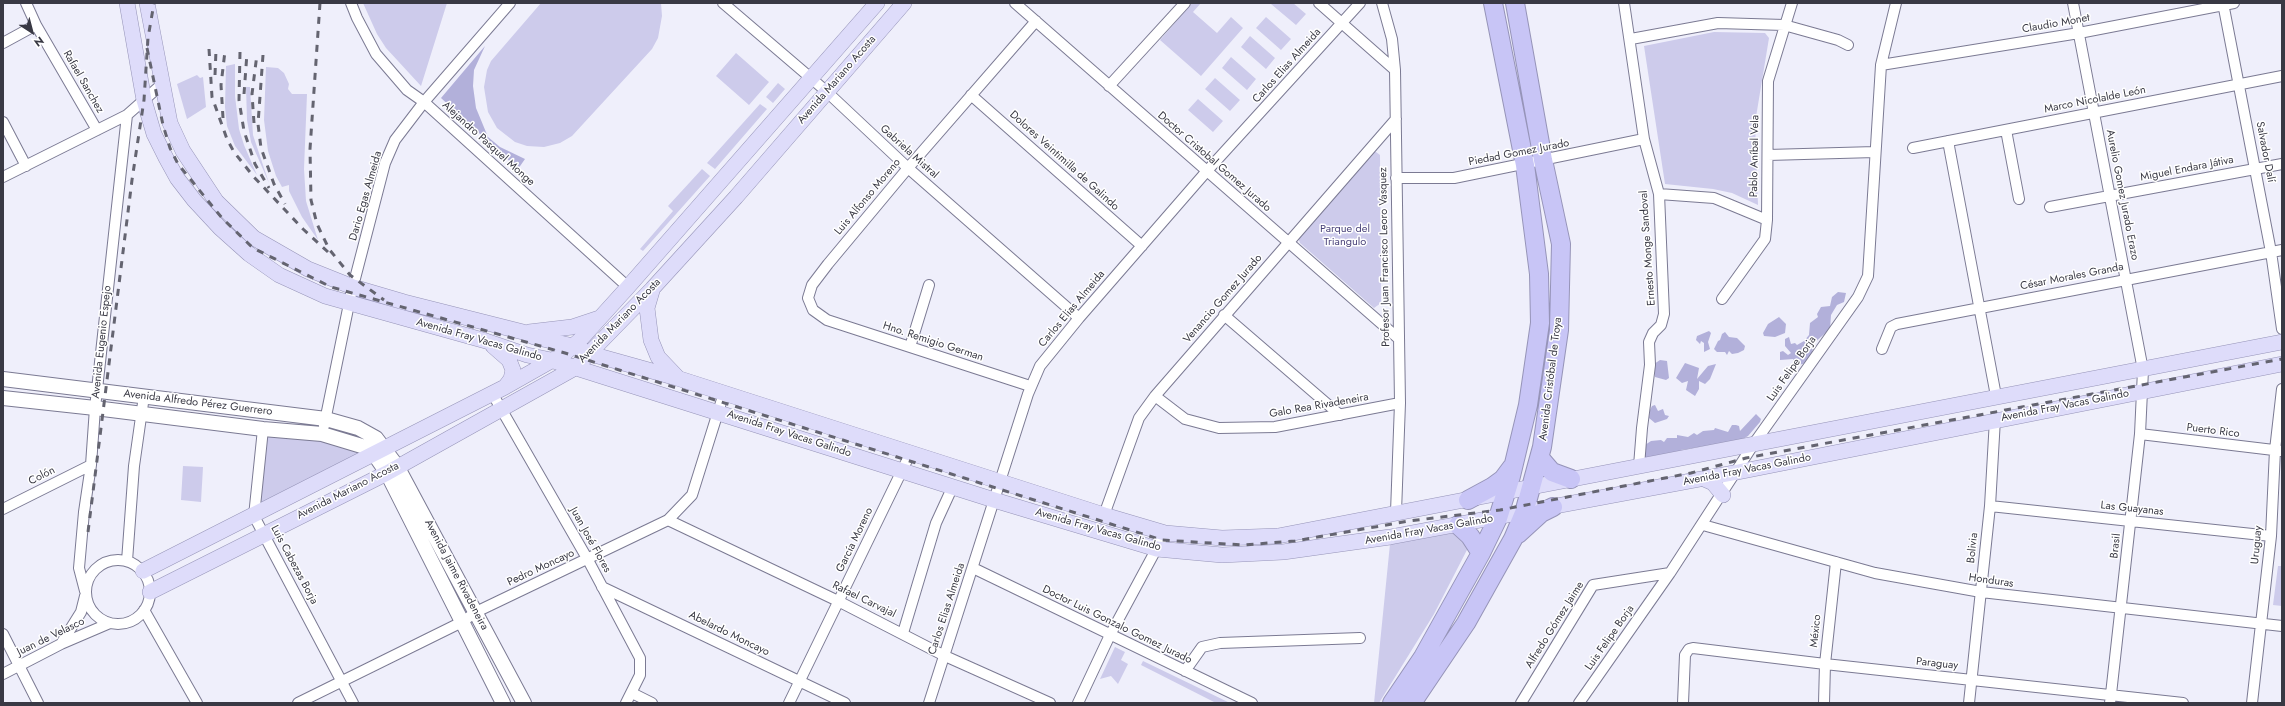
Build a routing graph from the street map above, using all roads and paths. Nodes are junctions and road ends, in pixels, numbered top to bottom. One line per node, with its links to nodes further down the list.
1 (26, 3): 23 (street, Rafael Sanchez)
2 (127, 3): 38 (main road)
3 (147, 3): 34 (main road)
4 (351, 3): 39 (street, Alejandro Pasquel Monge)
5 (510, 3): 39 (street, Dario Egas Almeida)
6 (723, 3): 32 (street, Gabriela Mistral)
7 (877, 3): 32 (main road, Avenida Mariano Acosta)
8 (904, 3): 36 (main road, Avenida Mariano Acosta)
9 (1015, 3): 21 (street, Doctor Cristobal Gomez Jurado)
10 (1185, 3): 35 (street)
11 (1319, 3): 22 (street)
12 (1360, 3): 22 (street, Carlos Elias Almeida)
13 (1382, 3): 30 (street, Profesor Juan Francisco Leoro Vasquez)
14 (1493, 3): 53 (highway, Avenida Cristóbal de Troya)
15 (1515, 3): 51 (highway, Avenida Cristóbal de Troya)
16 (1624, 3): 26 (street, Ernesto Monge Sandoval)
17 (1792, 3): 24 (street, Pablo Aníbal Vela)
18 (1896, 3): 29 (street, Luis Felipe Borja)
19 (2073, 3): 25 (street, Aurelio Gomez Jurado Erazo)
20 (2227, 4): 25 (street, Claudio Monet); 33 (street, Salvador Dalí)
21 (1036, 21): 35 (street, Doctor Cristobal Gomez Jurado); 37 (street, Luis Alfonso Moreno)
22 (1342, 24): 30 (street); 57 (street, Carlos Elias Almeida)
23 (36, 25): 27 (street); 44 (street, Rafael Sanchez)
24 (1784, 25): 26 (street); 28 (street); 50 (street, Pablo Aníbal Vela)
25 (2079, 33): 29 (street, Claudio Monet); 40 (street, Aurelio Gomez Jurado Erazo)
26 (1631, 39): 46 (street, Ernesto Monge Sandoval)
27 (3, 43)
28 (1848, 45)
29 (1881, 65): 49 (street, Luis Felipe Borja)
30 (1395, 70): 42 (street, Profesor Juan Francisco Leoro Vasquez)
31 (2282, 76): 33 (street, Marco Nicolalde León)
32 (811, 78): 36 (street, Gabriela Mistral); 72 (main road, Avenida Mariano Acosta)
33 (2239, 84): 40 (street, Marco Nicolalde León); 56 (street, Salvador Dalí)
34 (161, 85): 38 (street); 71 (main road, Avenida Fray Vacas Galindo)
35 (1109, 86): 57 (street, Doctor Cristobal Gomez Jurado)
36 (826, 91): 55 (street, Gabriela Mistral); 73 (main road, Avenida Mariano Acosta)
37 (971, 95): 55 (street, Luis Alfonso Moreno); 66 (street, Dolores Veintimilla de Galindo)
38 (144, 100): 41 (street); 75 (main road, Avenida Fray Vacas Galindo)
39 (424, 102): 71 (street, Dario Egas Almeida); 72 (street, Alejandro Pasquel Monge)
40 (2094, 112): 45 (street, Marco Nicolalde León); 61 (street, Aurelio Gomez Jurado Erazo)
41 (126, 115): 44 (street); 98 (street, Avenida Eugenio Espejo)
42 (1396, 119): 59 (street, Profesor Juan Francisco Leoro Vasquez); 65 (street, Venancio Gomez Jurado)
43 (3, 122): 54 (street)
44 (97, 130): 54 (street)
45 (2006, 130): 47 (street, Marco Nicolalde León); 62 (street)
46 (1644, 139): 51 (street, Piedad Gomez Jurado); 60 (street, Ernesto Monge Sandoval)
47 (1948, 141): 48 (street, Marco Nicolalde León); 76 (street)
48 (1914, 148)
49 (1875, 152): 50 (street); 117 (street, Luis Felipe Borja)
50 (1768, 155): 64 (street, Pablo Aníbal Vela)
51 (1543, 160): 53 (street, Piedad Gomez Jurado); 121 (highway, Avenida Cristóbal de Troya)
52 (2282, 164): 56 (street, Miguel Endara Játiva)
53 (1525, 165): 59 (street, Piedad Gomez Jurado); 122 (highway, Avenida Cristóbal de Troya)
54 (26, 166): 58 (street)
55 (908, 168): 79 (street, Gabriela Mistral); 80 (street, Luis Alfonso Moreno)
56 (2256, 169): 61 (street, Miguel Endara Játiva); 68 (street, Salvador Dalí)
57 (1206, 172): 65 (street, Doctor Cristobal Gomez Jurado); 66 (street, Carlos Elias Almeida)
58 (3, 177)
59 (1396, 178): 83 (street, Profesor Juan Francisco Leoro Vasquez)
60 (1659, 194): 64 (street); 124 (street, Ernesto Monge Sandoval)
61 (2110, 196): 63 (street, Miguel Endara Játiva); 69 (street, Aurelio Gomez Jurado Erazo)
62 (2019, 199)
63 (2050, 207)
64 (1767, 220): 74 (street, Pablo Aníbal Vela)
65 (1288, 242): 77 (street, Venancio Gomez Jurado); 83 (street, Doctor Cristobal Gomez Jurado)
66 (1142, 246): 79 (street, Carlos Elias Almeida)
67 (2282, 250): 68 (street, César Morales Granda)
68 (2271, 252): 69 (street, César Morales Granda); 81 (street, Salvador Dalí)
69 (2126, 280): 76 (street, César Morales Granda); 93 (street, Aurelio Gomez Jurado Erazo)
70 (929, 285): 87 (street)
71 (353, 287): 75 (street, Dario Egas Almeida); 82 (main road, Avenida Fray Vacas Galindo)
72 (628, 287): 78 (main road, Avenida Mariano Acosta)
73 (652, 289): 89 (main road, Avenida Mariano Acosta); 94 (main road)
74 (1722, 299)
75 (350, 303): 84 (main road, Avenida Fray Vacas Galindo); 112 (street, Dario Egas Almeida)
76 (1978, 308): 88 (street, César Morales Granda); 104 (street)
77 (1224, 315): 103 (street, Venancio Gomez Jurado); 111 (street)
78 (600, 317): 82 (main road); 86 (main road, Avenida Mariano Acosta)
79 (1079, 318): 96 (street, Carlos Elias Almeida)
80 (827, 320): 87 (street, Hno. Remigio German)
81 (2282, 329)
82 (523, 332): 86 (main road, Avenida Fray Vacas Galindo)
83 (1399, 339): 106 (street, Profesor Juan Francisco Leoro Vasquez)
84 (486, 340): 90 (main road, Avenida Fray Vacas Galindo); 99 (main road)
85 (2282, 342): 93 (main road, Avenida Fray Vacas Galindo)
86 (573, 346): 89 (main road, Avenida Fray Vacas Galindo); 90 (main road, Avenida Mariano Acosta)
87 (910, 347): 96 (street, Hno. Remigio German)
88 (1882, 349)
89 (591, 354): 92 (main road, Avenida Mariano Acosta); 94 (main road, Avenida Fray Vacas Galindo)
90 (551, 360): 92 (main road, Avenida Fray Vacas Galindo); 99 (main road, Avenida Mariano Acosta)
91 (2282, 364): 100 (main road, Avenida Fray Vacas Galindo)
92 (575, 368): 108 (main road, Avenida Mariano Acosta); 109 (main road, Avenida Fray Vacas Galindo)
93 (2143, 370): 100 (street, Aurelio Gomez Jurado Erazo); 104 (main road, Avenida Fray Vacas Galindo)
94 (677, 378): 101 (main road, Avenida Fray Vacas Galindo)
95 (3, 379): 98 (street, Avenida Alfredo Pérez Guerrero)
96 (1030, 386): 130 (street, Carlos Elias Almeida)
97 (2282, 389): 118 (street, Uruguay)
98 (97, 390): 102 (street, Avenida Alfredo Pérez Guerrero); 107 (street, Avenida Eugenio Espejo)
99 (499, 390): 108 (street, Juan José Flores); 119 (main road, Avenida Mariano Acosta)
100 (2142, 392): 113 (main road, Avenida Fray Vacas Galindo); 116 (street, Brasil)
101 (724, 393): 109 (street, Pedro Moncayo); 120 (main road, Avenida Fray Vacas Galindo)
102 (144, 396): 110 (street); 112 (street, Avenida Alfredo Pérez Guerrero)
103 (1155, 396): 111 (street, Galo Rea Rivadeneira); 142 (street, Venancio Gomez Jurado)
104 (1996, 396): 117 (main road, Avenida Fray Vacas Galindo)
105 (3, 398): 107 (street, Avenida Alfredo Pérez Guerrero)
106 (1400, 403): 111 (street, Galo Rea Rivadeneira); 140 (street, Profesor Juan Francisco Leoro Vasquez)
107 (95, 408): 110 (street, Avenida Alfredo Pérez Guerrero); 123 (street, Avenida Eugenio Espejo)
108 (500, 409): 125 (main road, Avenida Mariano Acosta); 156 (street, Juan José Flores)
109 (718, 412): 126 (main road, Avenida Fray Vacas Galindo); 145 (street, Pedro Moncayo)
110 (141, 414): 114 (street, Avenida Alfredo Pérez Guerrero); 155 (street)
111 (1340, 415)
112 (326, 419): 115 (street, Dario Egas Almeida); 119 (street, Avenida Alfredo Pérez Guerrero)
113 (1995, 420): 127 (main road, Avenida Fray Vacas Galindo); 137 (street, Bolivia)
114 (263, 429): 115 (street, Avenida Alfredo Pérez Guerrero); 143 (street)
115 (322, 434): 119 (street, Avenida Alfredo Pérez Guerrero)
116 (2140, 434): 118 (street, Puerto Rico); 146 (street, Brasil)
117 (1755, 442): 124 (main road, Avenida Fray Vacas Galindo); 127 (street, Luis Felipe Borja)
118 (2279, 450): 151 (street, Uruguay)
119 (379, 451): 125 (street, Avenida Jaime Rivadeneira); 143 (main road, Avenida Mariano Acosta)
120 (911, 452): 126 (street, García Moreno); 130 (main road, Avenida Fray Vacas Galindo)
121 (1540, 458): 128 (highway); 132 (highway, Avenida Cristóbal de Troya)
122 (1514, 463): 133 (highway, Avenida Cristóbal de Troya); 136 (highway)
123 (91, 465): 139 (street, Colón); 164 (street, Avenida Eugenio Espejo)
124 (1639, 466): 128 (main road, Avenida Fray Vacas Galindo)
125 (392, 470): 150 (main road, Avenida Mariano Acosta); 168 (street, Avenida Jaime Rivadeneira); 169 (street, Avenida Jaime Rivadeneira)
126 (902, 470): 131 (main road, Avenida Fray Vacas Galindo); 165 (street, García Moreno)
127 (1738, 472): 129 (main road, Avenida Fray Vacas Galindo); 134 (street, Luis Felipe Borja)
128 (1571, 479): 132 (main road, Avenida Fray Vacas Galindo)
129 (1704, 479): 134 (main road); 138 (main road, Avenida Fray Vacas Galindo)
130 (1000, 481): 135 (street, Carlos Elias Almeida); 142 (main road, Avenida Fray Vacas Galindo)
131 (953, 486): 135 (main road, Avenida Fray Vacas Galindo); 173 (street)
132 (1531, 487): 133 (main road, Avenida Fray Vacas Galindo); 141 (highway, Avenida Cristóbal de Troya)
133 (1505, 494): 136 (main road, Avenida Fray Vacas Galindo); 144 (highway, Avenida Cristóbal de Troya)
134 (1723, 495): 147 (street, Luis Felipe Borja)
135 (994, 500): 153 (main road, Avenida Fray Vacas Galindo); 158 (street, Carlos Elias Almeida)
136 (1468, 500): 140 (main road, Avenida Fray Vacas Galindo)
137 (1990, 506): 146 (street, Las Guayanas); 163 (street, Bolivia)
138 (1553, 507): 141 (main road, Avenida Fray Vacas Galindo); 152 (highway)
139 (3, 509)
140 (1396, 512): 149 (main road, Avenida Fray Vacas Galindo)
141 (1524, 513): 144 (main road, Avenida Fray Vacas Galindo); 152 (highway, Avenida Cristóbal de Troya)
142 (1104, 515): 149 (main road, Avenida Fray Vacas Galindo)
143 (254, 516): 150 (street, Luis Cabezas Borja); 159 (main road, Avenida Mariano Acosta)
144 (1498, 518): 148 (main road, Avenida Fray Vacas Galindo); 154 (highway, Avenida Cristóbal de Troya)
145 (668, 520): 156 (street, Pedro Moncayo); 165 (street, Rafael Carvajal)
146 (2131, 521): 151 (street, Las Guayanas); 166 (street, Brasil)
147 (1703, 524): 157 (street, Honduras); 160 (street, Luis Felipe Borja)
148 (1458, 525): 153 (main road, Avenida Fray Vacas Galindo); 154 (highway)
149 (1165, 532): 153 (street)
150 (264, 534): 162 (main road, Avenida Mariano Acosta); 185 (street, Luis Cabezas Borja)
151 (2271, 536): 171 (street, Uruguay)
152 (1513, 539): 203 (highway, Avenida Cristóbal de Troya)
153 (1157, 549): 175 (street)
154 (1481, 553): 202 (highway, Avenida Cristóbal de Troya)
155 (127, 560): 159 (street); 164 (street)
156 (588, 560): 161 (street, Juan José Flores); 168 (street, Pedro Moncayo)
157 (1836, 562): 163 (street, Honduras); 179 (street, México)
158 (972, 568): 175 (street, Doctor Luis Gonzalo Gomez Jurado); 178 (street, Carlos Elias Almeida)
159 (143, 571): 162 (street)
160 (1670, 573): 204 (street, Alfredo Gómez Jaime); 205 (street, Luis Felipe Borja)
161 (602, 587): 184 (street, Abelardo Moncayo); 186 (street, Juan José Flores)
162 (150, 592): 167 (street)
163 (1981, 592): 166 (street, Honduras); 183 (street, Bolivia)
164 (85, 594): 170 (street); 177 (street)
165 (838, 600): 173 (street, Rafael Carvajal); 184 (street, García Moreno)
166 (2121, 608): 171 (street, Honduras); 187 (street, Brasil)
167 (144, 610): 170 (street); 189 (street)
168 (476, 612): 169 (street, Pedro Moncayo); 193 (street, Avenida Jaime Rivadeneira)
169 (462, 622): 185 (street, Pedro Moncayo); 192 (street, Avenida Jaime Rivadeneira)
170 (110, 623): 177 (street, Juan de Velasco)
171 (2261, 624): 172 (street, Honduras); 210 (street, Uruguay)
172 (2282, 626)
173 (903, 633): 178 (street, Rafael Carvajal)
174 (3, 634): 180 (street)
175 (1110, 635): 181 (street, Doctor Luis Gonzalo Gomez Jurado); 200 (street)
176 (1360, 638): 181 (street)
177 (61, 644): 180 (street, Juan de Velasco)
178 (945, 656): 198 (street, Carlos Elias Almeida); 199 (street, Rafael Carvajal)
179 (1825, 664): 183 (street, Paraguay); 206 (street, Paraguay); 207 (street, México)
180 (18, 666): 182 (street, Juan de Velasco); 188 (street)
181 (1185, 671): 201 (street, Doctor Luis Gonzalo Gomez Jurado)
182 (3, 674)
183 (1972, 680): 187 (street, Paraguay); 208 (street, Bolivia)
184 (800, 681): 196 (street, García Moreno); 197 (street, Abelardo Moncayo)
185 (342, 682): 190 (street, Pedro Moncayo); 191 (street, Luis Cabezas Borja)
186 (632, 693): 194 (street, Juan José Flores); 195 (street)
187 (2111, 699): 209 (street, Paraguay)
188 (38, 703)
189 (197, 703)
190 (298, 703)
191 (353, 703)
192 (503, 703)
193 (524, 703)
194 (626, 703)
195 (652, 703)
196 (789, 703)
197 (845, 703)
198 (929, 703)
199 (1050, 703)
200 (1078, 703)
201 (1252, 703)
202 (1392, 703)
203 (1412, 703)
204 (1521, 703)
205 (1579, 703)
206 (1683, 703)
207 (1824, 703)
208 (1969, 703)
209 (2183, 703)
210 (2252, 703)

